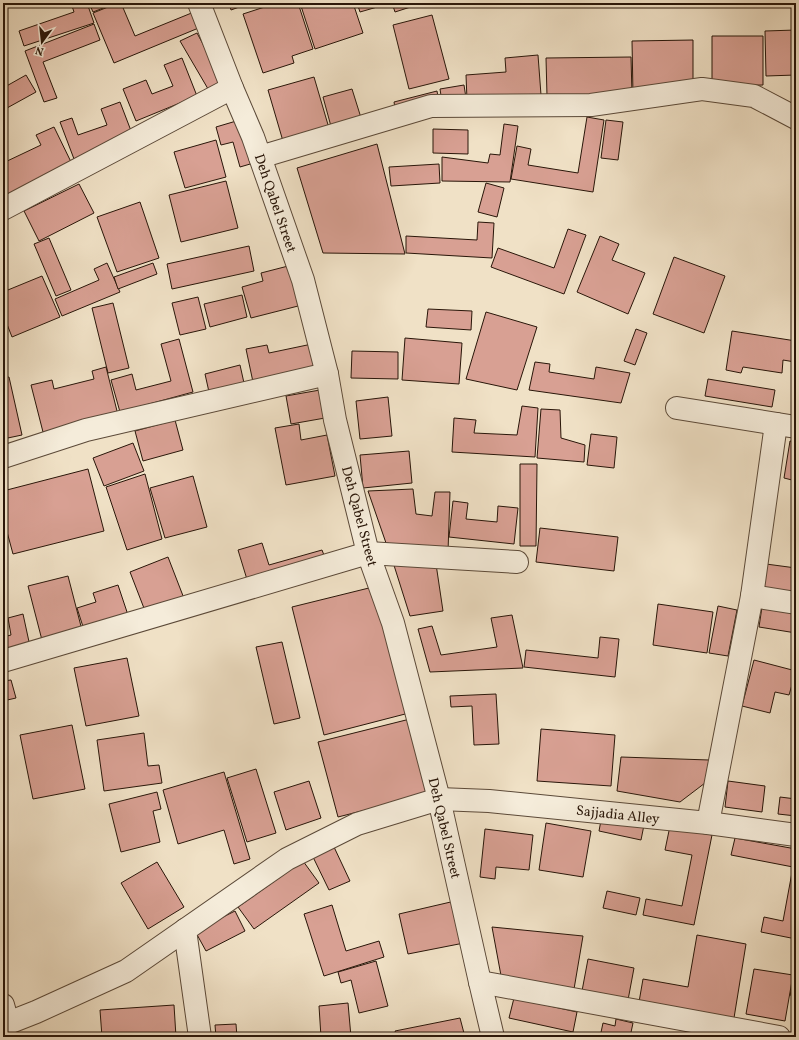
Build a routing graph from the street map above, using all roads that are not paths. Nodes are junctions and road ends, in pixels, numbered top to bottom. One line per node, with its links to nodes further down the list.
1 (199, 3): 2 (street, Deh Qabel Street)
2 (232, 88): 4 (street, Deh Qabel Street); 5 (street)
3 (796, 118): 4 (street)
4 (260, 158): 6 (street, Deh Qabel Street)
5 (3, 209)
6 (327, 374): 9 (street); 10 (street, Deh Qabel Street)
7 (677, 408): 8 (street)
8 (786, 426): 12 (street)
9 (3, 457)
10 (368, 553): 11 (street); 14 (street); 15 (street, Deh Qabel Street)
11 (517, 562)
12 (752, 596): 13 (street); 16 (street)
13 (796, 603)
14 (3, 661)
15 (439, 800): 16 (street, Sajjadia Alley); 18 (street, Sajjadia Alley); 19 (street, Deh Qabel Street)
16 (708, 823): 17 (street, Sajjadia Alley)
17 (796, 835)
18 (185, 930): 20 (street, Sajjadia Alley); 21 (street)
19 (480, 982): 22 (street, Deh Qabel Street); 23 (street)
20 (5, 1018)
21 (200, 1037)
22 (494, 1037)
23 (779, 1037)

